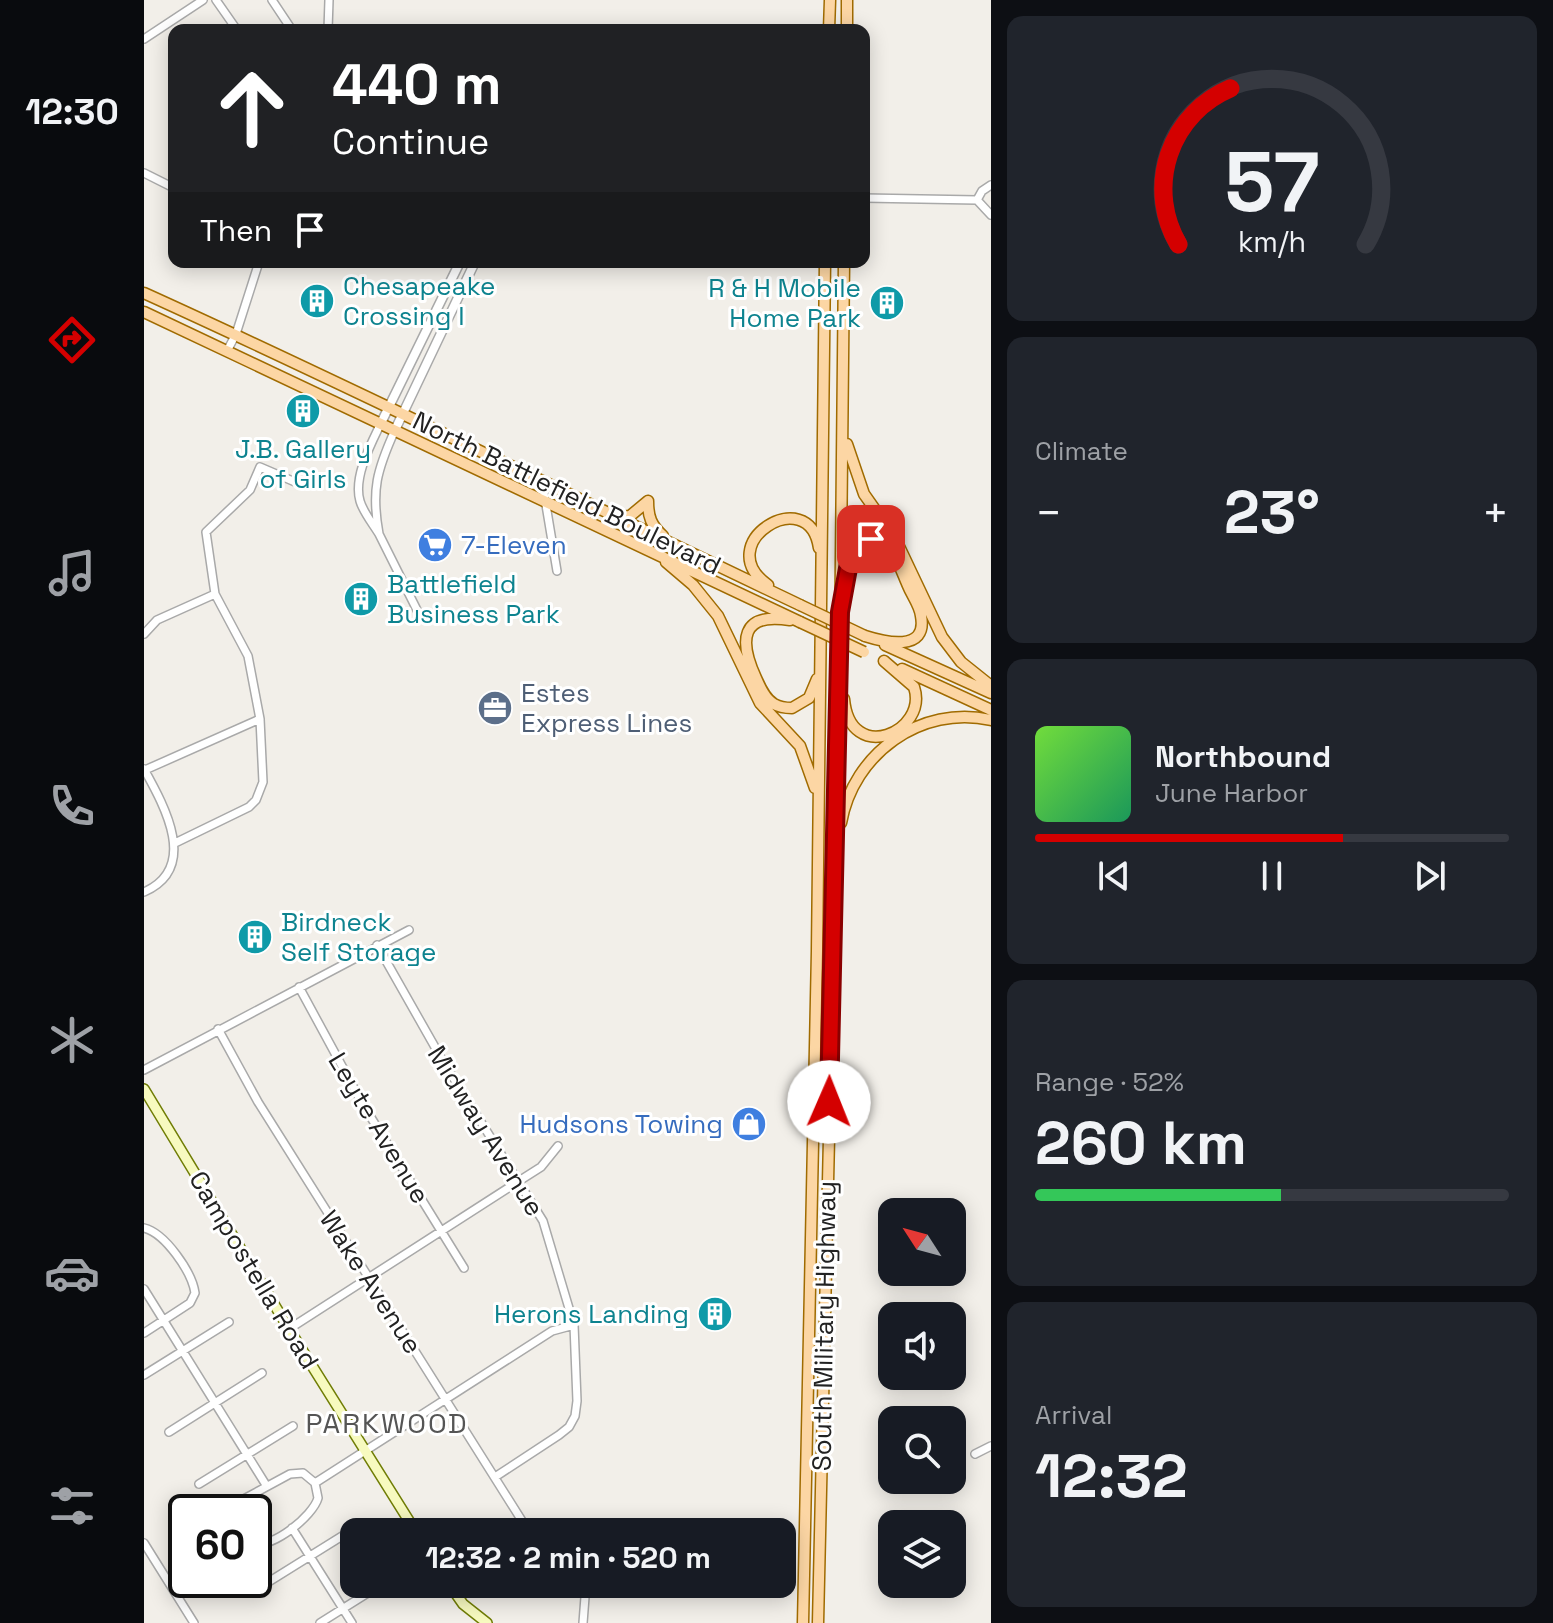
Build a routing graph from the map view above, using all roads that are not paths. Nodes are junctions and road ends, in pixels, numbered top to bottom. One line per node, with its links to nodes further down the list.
1 (203, 0): 7 (street)
2 (216, 0): 8 (street)
3 (272, 0): 9 (street)
4 (329, 0): 10 (street)
5 (830, 0): 11 (main road)
6 (847, 0): 12 (main road)
7 (168, 22): 13 (street)
8 (233, 24)
9 (288, 24)
10 (328, 24)
11 (829, 24)
12 (847, 24)
13 (144, 39)
14 (144, 173): 15 (street)
15 (168, 185)
16 (991, 185): 18 (street)
17 (870, 198): 18 (street)
18 (977, 200): 19 (street)
19 (991, 215)
20 (257, 268): 27 (street)
21 (457, 268): 29 (street)
22 (472, 268): 30 (street)
23 (825, 268): 43 (main road, South Military Highway)
24 (844, 268): 31 (main road, South Military Highway)
25 (144, 293): 27 (main road, North Battlefield Boulevard)
26 (144, 312): 28 (main road, North Battlefield Boulevard)
27 (236, 334): 28 (street); 29 (main road, North Battlefield Boulevard)
28 (227, 351): 32 (main road, North Battlefield Boulevard)
29 (390, 406): 30 (main road, North Battlefield Boulevard); 32 (street)
30 (404, 413): 33 (street); 34 (main road, North Battlefield Boulevard)
31 (843, 422): 45 (main road, South Military Highway); 53 (main road)
32 (381, 423): 33 (main road, North Battlefield Boulevard); 38 (street)
33 (395, 430): 36 (main road, North Battlefield Boulevard); 38 (street)
34 (542, 481): 36 (street); 37 (main road, North Battlefield Boulevard)
35 (295, 482): 42 (street)
36 (546, 500): 39 (main road, North Battlefield Boulevard); 41 (street)
37 (615, 517): 40 (main road, North Battlefield Boulevard); 40 (main road)
38 (379, 534): 46 (street)
39 (644, 547): 47 (main road, North Battlefield Boulevard); 59 (main road)
40 (677, 547): 44 (main road, North Battlefield Boulevard)
41 (557, 571)
42 (215, 594): 48 (street); 56 (street)
43 (823, 603): 44 (main road); 50 (main road, South Military Highway)
44 (800, 605): 49 (main road, North Battlefield Boulevard, bridge)
45 (840, 612): 49 (main road); 51 (main road, South Military Highway)
46 (419, 614)
47 (800, 622): 50 (main road); 52 (main road, North Battlefield Boulevard, bridge)
48 (144, 634)
49 (865, 636): 54 (main road, North Battlefield Boulevard)
50 (822, 645): 59 (main road, South Military Highway)
51 (840, 653): 52 (main road); 61 (main road, South Military Highway)
52 (884, 661): 55 (main road, North Battlefield Boulevard)
53 (991, 686)
54 (991, 693)
55 (991, 710)
56 (260, 719): 58 (street); 60 (street)
57 (991, 720): 61 (main road)
58 (144, 770): 60 (street)
59 (819, 801): 115 (main road, South Military Highway)
60 (175, 843): 62 (street)
61 (835, 868): 116 (main road, South Military Highway)
62 (144, 892)
63 (409, 930): 64 (street)
64 (377, 945): 65 (street); 71 (street, Midway Avenue)
65 (299, 987): 66 (street); 73 (street, Leyte Avenue)
66 (218, 1029): 67 (street); 75 (street, Wake Avenue)
67 (144, 1070)
68 (144, 1089): 69 (main road, Campostella Road)
69 (149, 1102): 80 (main road, Campostella Road)
70 (558, 1146): 71 (street)
71 (519, 1181): 73 (street); 79 (street, Midway Avenue)
72 (144, 1228): 77 (street)
73 (441, 1230): 74 (street, Leyte Avenue); 75 (street)
74 (464, 1268)
75 (367, 1278): 80 (street); 85 (street, Wake Avenue)
76 (144, 1289): 77 (street)
77 (165, 1322): 81 (street); 82 (street)
78 (229, 1322): 82 (street)
79 (574, 1325): 85 (street); 93 (street, Midway Avenue)
80 (289, 1329): 90 (main road, Campostella Road)
81 (144, 1333)
82 (183, 1351): 84 (street); 86 (street)
83 (262, 1373): 86 (street)
84 (144, 1375)
85 (447, 1399): 90 (street); 93 (street, Wake Avenue)
86 (214, 1403): 88 (street); 92 (street)
87 (293, 1426): 92 (street)
88 (169, 1432)
89 (991, 1446): 91 (street)
90 (364, 1450): 94 (street); 98 (main road, Campostella Road)
91 (975, 1454)
92 (247, 1455): 95 (street); 96 (street)
93 (495, 1477): 99 (street, Wake Avenue)
94 (315, 1483): 96 (street); 100 (street)
95 (199, 1484)
96 (266, 1485): 97 (street)
97 (252, 1494)
98 (407, 1518)
99 (520, 1518)
100 (292, 1528): 102 (street); 104 (street)
101 (340, 1538): 104 (street)
102 (272, 1540)
103 (144, 1543): 110 (street)
104 (311, 1557): 105 (street); 109 (street)
105 (272, 1580)
106 (360, 1598): 109 (street)
107 (459, 1598): 113 (main road)
108 (585, 1598): 114 (street)
109 (343, 1609): 111 (street); 112 (street)
110 (194, 1623)
111 (320, 1623)
112 (352, 1623)
113 (487, 1623)
114 (583, 1623)
115 (803, 1623)
116 (818, 1623)

